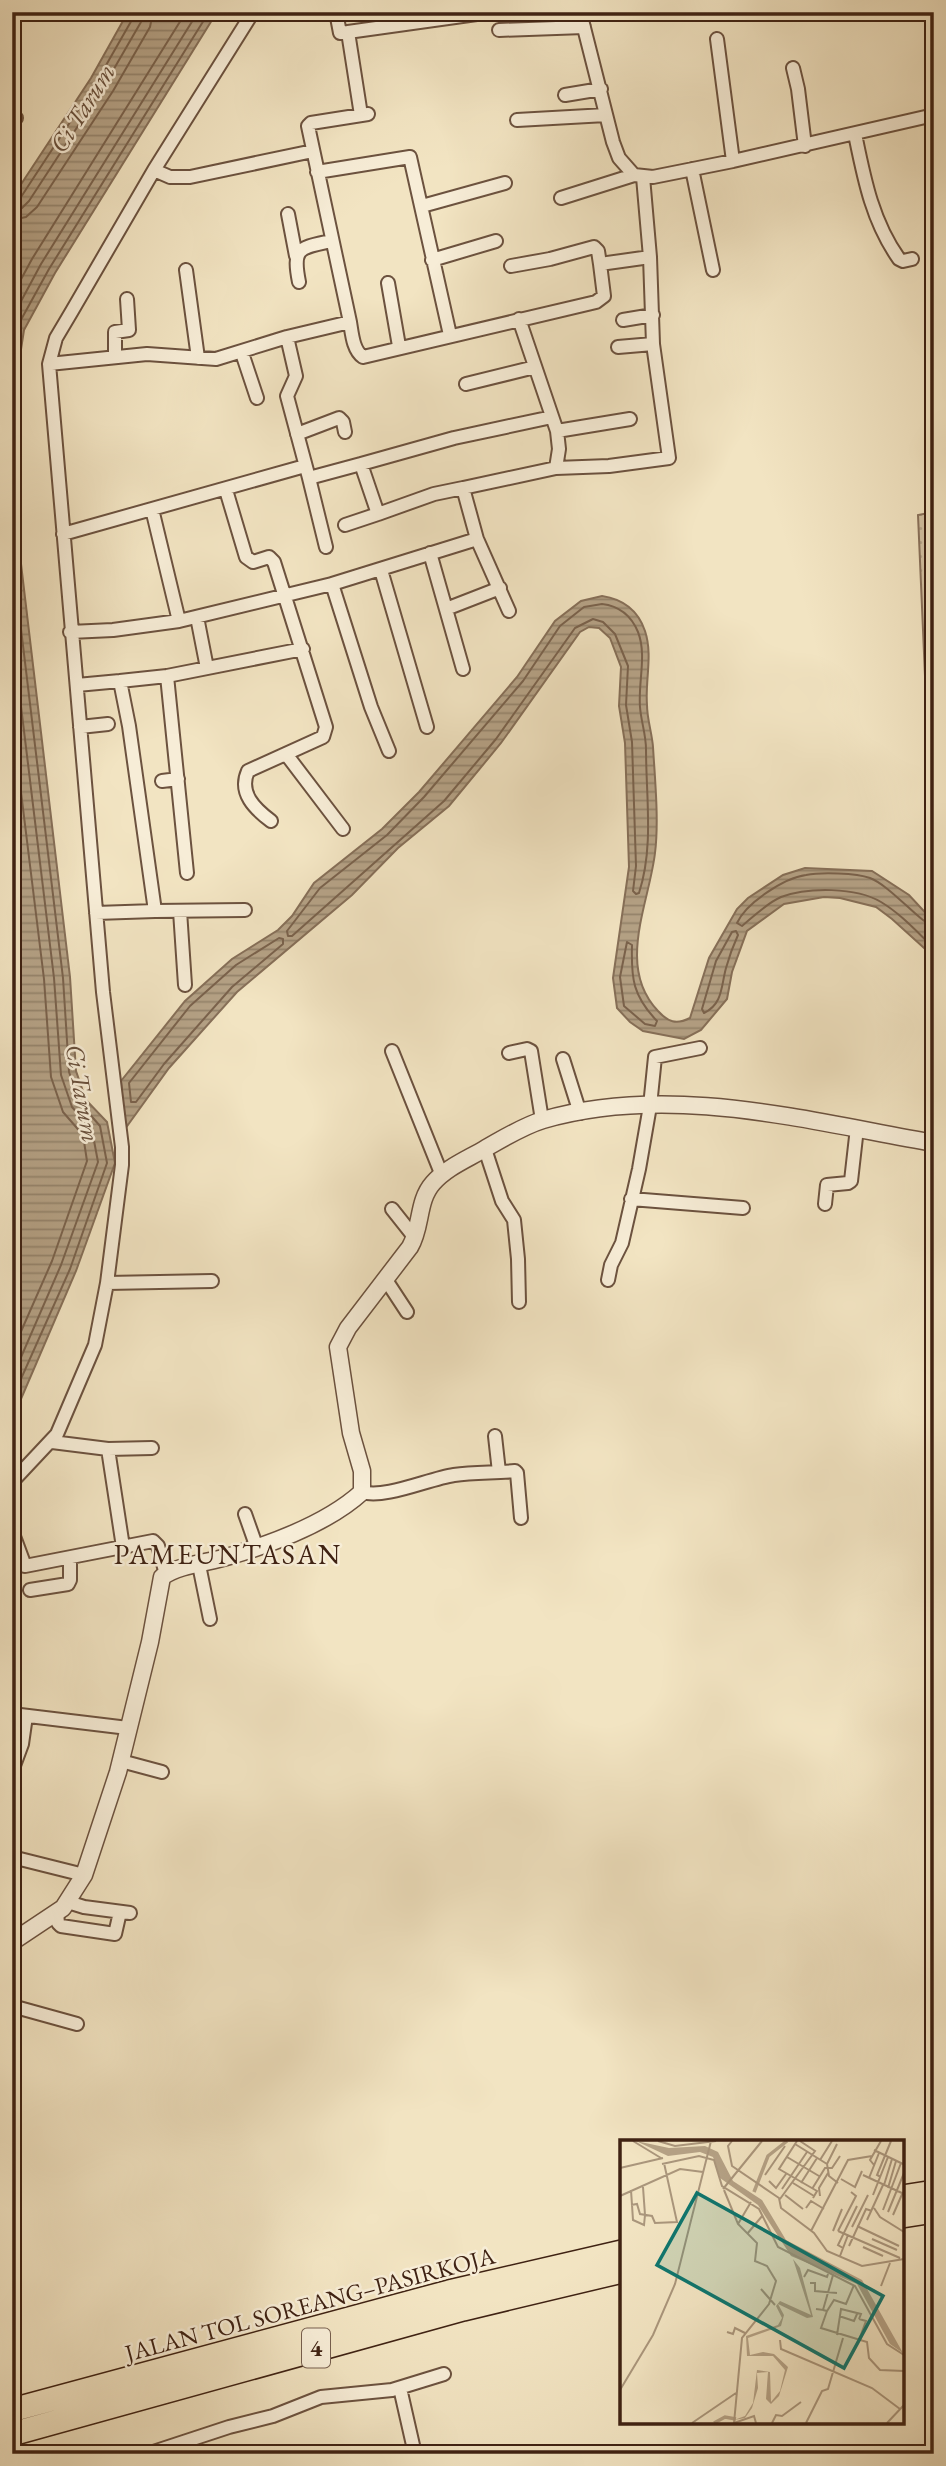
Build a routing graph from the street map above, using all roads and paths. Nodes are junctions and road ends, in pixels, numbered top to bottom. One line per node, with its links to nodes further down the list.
1 (253, 12): 20 (street)
2 (336, 12): 7 (street)
3 (491, 12): 7 (street)
4 (580, 12): 5 (street)
5 (584, 27): 6 (street); 10 (street)
6 (499, 30)
7 (348, 32): 17 (street)
8 (716, 39): 18 (street)
9 (793, 68): 16 (street)
10 (601, 89): 11 (street); 12 (street)
11 (565, 95)
12 (606, 115): 14 (street); 22 (street)
13 (934, 115): 15 (street)
14 (517, 120)
15 (855, 134): 16 (street); 31 (street)
16 (805, 146): 18 (street)
17 (315, 161): 20 (street); 21 (street); 25 (street); 27 (street)
18 (733, 162): 19 (street)
19 (692, 169): 22 (street); 36 (street)
20 (153, 170): 52 (street)
21 (259, 171)
22 (639, 176): 24 (street); 30 (street)
23 (505, 183): 25 (street)
24 (561, 198)
25 (422, 206): 32 (street)
26 (288, 214): 29 (street)
27 (331, 241): 29 (street); 43 (street)
28 (496, 241): 32 (street)
29 (296, 256): 37 (street)
30 (650, 257): 33 (street); 40 (street)
31 (912, 259)
32 (432, 260): 44 (street)
33 (600, 264): 34 (street); 41 (street)
34 (511, 266)
35 (186, 270): 51 (street)
36 (713, 270)
37 (299, 282)
38 (388, 283): 47 (street)
39 (127, 299): 50 (street)
40 (653, 315): 42 (street); 46 (street)
41 (519, 319): 44 (street); 53 (street)
42 (623, 320)
43 (350, 323): 45 (street); 47 (street)
44 (450, 335): 47 (street)
45 (287, 337): 49 (street); 60 (street)
46 (653, 344): 48 (street); 62 (street)
47 (400, 346)
48 (618, 347)
49 (242, 352): 51 (street); 55 (street)
50 (115, 357): 51 (street); 52 (street)
51 (198, 358)
52 (49, 364): 69 (street)
53 (535, 367): 54 (street); 56 (street)
54 (466, 384)
55 (257, 398)
56 (552, 417): 58 (street); 61 (street)
57 (630, 419): 58 (street)
58 (557, 430): 62 (street)
59 (345, 432): 60 (street)
60 (297, 434): 63 (street)
61 (361, 464): 63 (street); 67 (street)
62 (556, 468): 64 (street)
63 (307, 472): 65 (street); 71 (street)
64 (463, 488): 67 (street); 70 (street)
65 (226, 490): 66 (street); 76 (street)
66 (152, 509): 69 (street); 80 (street)
67 (377, 514): 68 (street)
68 (345, 525)
69 (63, 534): 81 (street)
70 (477, 539): 72 (street); 75 (street)
71 (326, 547)
72 (430, 553): 73 (street); 77 (street)
73 (382, 570): 74 (street); 90 (street)
74 (332, 584): 76 (street); 91 (street)
75 (500, 588): 77 (street); 78 (street)
76 (286, 595): 79 (street); 82 (street)
77 (446, 609): 84 (street)
78 (509, 611)
79 (197, 617): 80 (street); 83 (street)
80 (179, 621): 81 (street)
81 (70, 632): 87 (street)
82 (303, 649): 83 (street); 92 (street)
83 (207, 668): 85 (street)
84 (463, 668)
85 (167, 676): 86 (street); 93 (street)
86 (120, 681): 87 (street); 99 (street)
87 (77, 685): 89 (street)
88 (108, 724): 89 (street)
89 (80, 727): 101 (street)
90 (427, 727)
91 (389, 751)
92 (286, 754): 95 (street); 96 (street)
93 (178, 779): 94 (street); 97 (street)
94 (162, 781)
95 (271, 821)
96 (344, 829)
97 (187, 873)
98 (245, 910): 100 (street)
99 (155, 911): 100 (street); 101 (street)
100 (180, 911): 102 (street)
101 (96, 914): 122 (street)
102 (185, 985)
103 (700, 1048): 107 (street)
104 (392, 1051): 113 (street)
105 (509, 1053): 109 (street)
106 (563, 1059): 108 (street)
107 (650, 1106): 108 (street); 110 (street); 114 (street)
108 (580, 1113): 109 (street)
109 (542, 1120): 112 (street)
110 (856, 1128): 111 (street); 115 (street)
111 (934, 1143)
112 (485, 1149): 113 (street); 123 (street)
113 (441, 1173): 118 (street)
114 (631, 1199): 116 (street); 120 (street)
115 (825, 1204)
116 (743, 1208)
117 (392, 1209): 118 (street)
118 (415, 1238): 119 (street)
119 (386, 1280): 124 (street); 131 (street)
120 (608, 1280)
121 (212, 1281): 122 (street)
122 (107, 1283): 126 (street)
123 (519, 1302)
124 (407, 1312)
125 (495, 1436): 129 (street)
126 (52, 1442): 128 (street); 130 (street)
127 (152, 1448): 128 (street)
128 (108, 1449): 135 (street)
129 (499, 1472): 131 (street); 133 (street)
130 (12, 1482)
131 (362, 1492): 136 (street)
132 (245, 1514): 136 (street)
133 (522, 1518)
134 (12, 1531): 137 (street)
135 (123, 1547): 137 (street); 139 (street)
136 (257, 1548): 138 (street)
137 (70, 1558): 140 (street)
138 (199, 1565): 139 (street); 141 (street)
139 (166, 1574): 144 (street)
140 (30, 1590)
141 (210, 1619)
142 (12, 1714): 143 (street)
143 (26, 1716): 144 (street); 146 (street)
144 (128, 1728): 145 (street)
145 (121, 1761): 147 (street); 149 (street)
146 (12, 1771)
147 (162, 1772)
148 (12, 1857): 149 (street)
149 (84, 1875): 150 (street)
150 (63, 1907): 150 (street); 151 (street)
151 (12, 1942)
152 (12, 2006): 153 (street)
153 (77, 2024)
154 (934, 2192): 155 (highway)
155 (904, 2197)
156 (934, 2211): 157 (highway)
157 (904, 2216)
158 (620, 2252): 162 (highway, JALAN TOL SOREANG–PASIRKOJA / 4)
159 (620, 2271): 163 (highway, JALAN TOL SOREANG–PASIRKOJA / 4)
160 (444, 2374): 161 (street)
161 (400, 2388): 164 (street); 166 (street)
162 (12, 2410)
163 (12, 2434)
164 (165, 2451): 165 (street)
165 (147, 2454)
166 (415, 2454)

